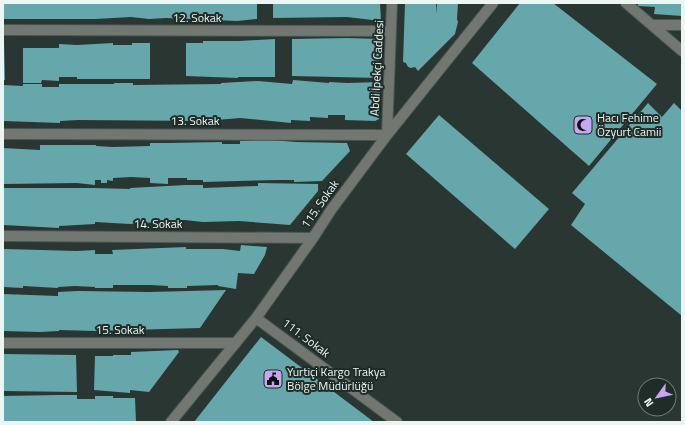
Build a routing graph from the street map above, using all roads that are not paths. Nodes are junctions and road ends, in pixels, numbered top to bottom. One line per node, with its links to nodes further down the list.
1 (392, 3): 7 (street, Abdi İpekçi Caddesi)
2 (493, 3): 10 (street, 115. Sokak)
3 (626, 3): 4 (street)
4 (652, 25): 5 (street); 8 (street)
5 (682, 25)
6 (3, 30): 7 (street, 12. Sokak)
7 (391, 31): 10 (street, Abdi İpekçi Caddesi)
8 (682, 51)
9 (3, 134): 10 (street, 13. Sokak)
10 (387, 135): 12 (street, 115. Sokak)
11 (3, 236): 12 (street, 14. Sokak)
12 (313, 238): 13 (street, 115. Sokak)
13 (256, 318): 15 (street, 115. Sokak); 17 (street, 111. Sokak)
14 (3, 343): 15 (street, 15. Sokak)
15 (236, 343): 16 (street, 115. Sokak)
16 (172, 422)
17 (397, 422)

